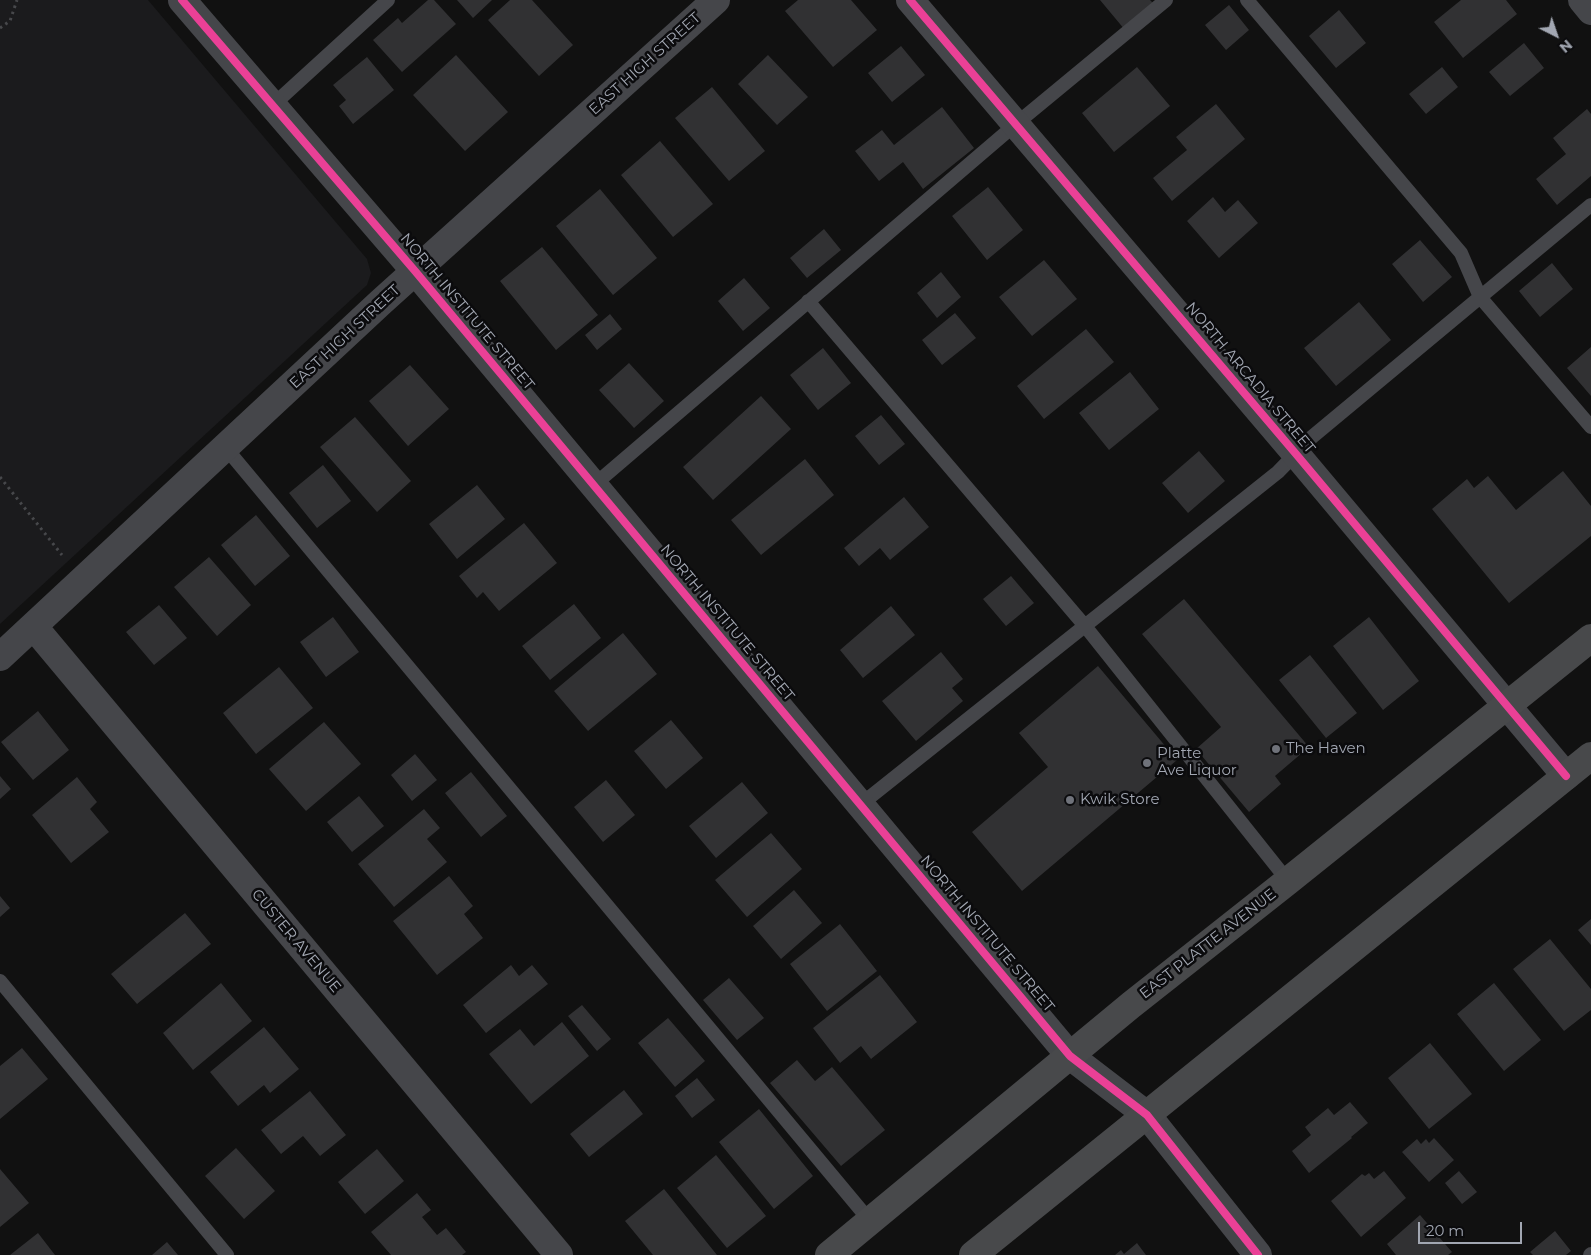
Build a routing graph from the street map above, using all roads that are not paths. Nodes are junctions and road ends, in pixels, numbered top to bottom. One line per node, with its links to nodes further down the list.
1 (182, 0): 9 (street, NORTH INSTITUTE STREET)
2 (388, 0): 9 (lane)
3 (716, 0): 12 (street, EAST HIGH STREET)
4 (910, 0): 10 (street, NORTH ARCADIA STREET)
5 (1166, 0): 10 (lane)
6 (1247, 0): 13 (lane)
7 (1582, 0): 8 (street)
8 (1591, 11)
9 (273, 106): 12 (street, NORTH INSTITUTE STREET)
10 (1016, 124): 14 (lane); 17 (street, NORTH ARCADIA STREET)
11 (1591, 205): 13 (lane)
12 (415, 271): 16 (street, EAST HIGH STREET); 18 (street, NORTH INSTITUTE STREET)
13 (1480, 297): 15 (lane); 17 (lane)
14 (808, 301): 18 (lane); 19 (lane)
15 (1591, 427)
16 (225, 447): 20 (street, EAST HIGH STREET); 31 (lane)
17 (1296, 454): 19 (lane); 23 (street, NORTH ARCADIA STREET)
18 (594, 484): 26 (street, NORTH INSTITUTE STREET)
19 (1085, 626): 26 (lane); 27 (lane)
20 (34, 627): 22 (street, EAST HIGH STREET); 33 (street, CUSTER AVENUE)
21 (1591, 638): 23 (main road, EAST PLATTE AVENUE)
22 (0, 657)
23 (1507, 706): 25 (street, NORTH ARCADIA STREET); 27 (main road, EAST PLATTE AVENUE)
24 (1591, 756): 25 (main road)
25 (1566, 776): 30 (main road)
26 (860, 805): 29 (street, NORTH INSTITUTE STREET)
27 (1288, 881): 29 (main road, EAST PLATTE AVENUE)
28 (0, 981): 32 (lane)
29 (1070, 1056): 30 (street, NORTH INSTITUTE STREET); 31 (main road, EAST PLATTE AVENUE)
30 (1147, 1115): 35 (main road); 36 (street, NORTH INSTITUTE STREET)
31 (870, 1221): 34 (main road, EAST PLATTE AVENUE)
32 (227, 1255)
33 (559, 1255)
34 (829, 1255)
35 (973, 1255)
36 (1258, 1255)

